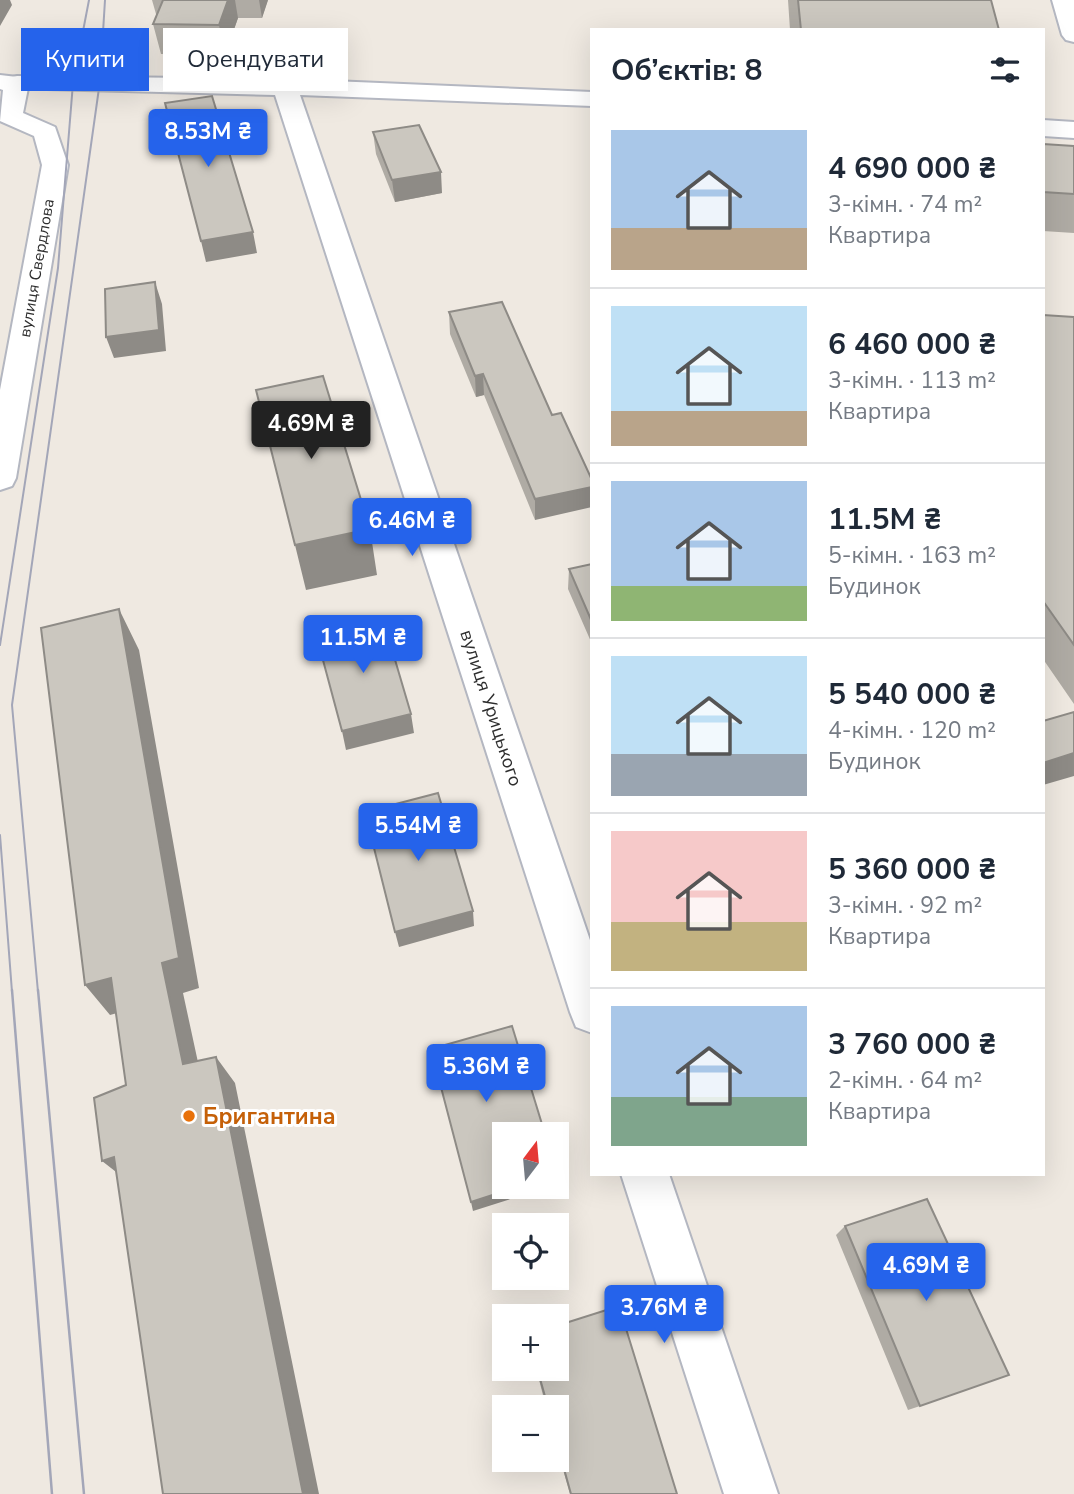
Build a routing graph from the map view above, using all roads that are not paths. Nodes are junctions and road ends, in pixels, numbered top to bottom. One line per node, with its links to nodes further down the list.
1 (1063, 0): 2 (street)
2 (1074, 35)
3 (9, 82): 4 (street); 8 (street, вулиця Свердлова)
4 (163, 83)
5 (348, 89): 7 (street)
6 (287, 91): 12 (street, вулиця Урицького)
7 (590, 99)
8 (3, 123): 11 (street, вулиця Свердлова)
9 (1045, 128): 10 (street)
10 (1074, 130)
11 (0, 478)
12 (590, 1006)
13 (646, 1176): 14 (street)
14 (751, 1494)

